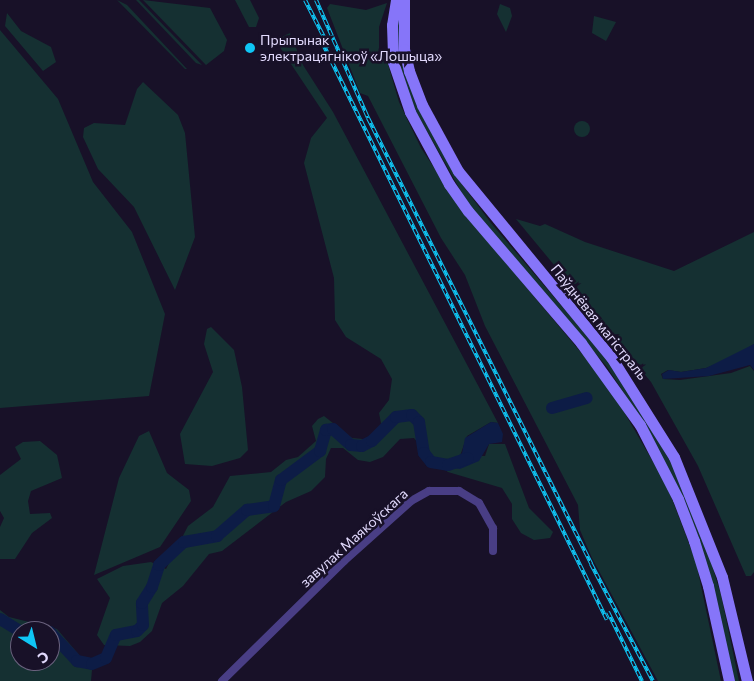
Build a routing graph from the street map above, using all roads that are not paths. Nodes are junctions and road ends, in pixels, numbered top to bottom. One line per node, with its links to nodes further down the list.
1 (396, 0): 5 (main road, Паўднёвая магістраль)
2 (404, 0): 6 (main road, Паўднёвая магістраль)
3 (493, 551): 4 (street, завулак Маякоўскага)
4 (222, 681)
5 (728, 681)
6 (746, 681)

